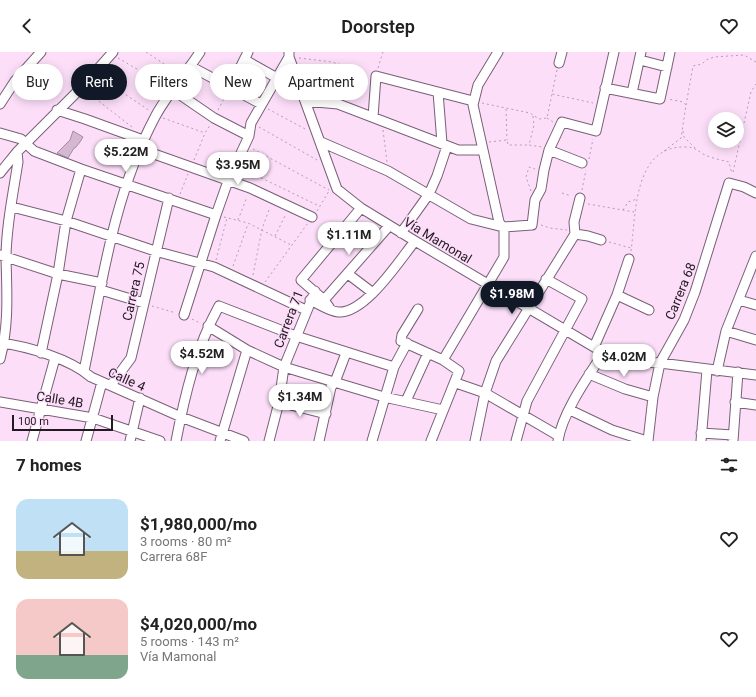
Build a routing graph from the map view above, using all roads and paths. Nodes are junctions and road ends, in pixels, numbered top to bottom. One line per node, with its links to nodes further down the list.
1 (41, 52): 30 (street)
2 (146, 52): 18 (path)
3 (200, 52): 19 (street)
4 (383, 52): 25 (path)
5 (498, 52): 44 (street)
6 (562, 52): 16 (street)
7 (614, 52): 29 (street)
8 (670, 52): 24 (street)
9 (744, 52): 13 (path)
10 (112, 53): 17 (street); 23 (path)
11 (246, 54): 20 (street); 26 (street)
12 (289, 54): 21 (street); 22 (street, Vía Mamonal); 25 (path)
13 (744, 55): 15 (path); 48 (path)
14 (641, 56): 24 (street); 32 (street)
15 (756, 62)
16 (559, 63): 33 (path)
17 (102, 64)
18 (164, 64)
19 (191, 64)
20 (241, 64)
21 (284, 64)
22 (292, 64)
23 (135, 67)
24 (667, 67): 36 (street)
25 (377, 76): 31 (street); 54 (street)
26 (274, 77)
27 (274, 82): 46 (street)
28 (756, 84): 80 (path)
29 (605, 88): 32 (street); 47 (street)
30 (3, 92): 45 (street)
31 (438, 92): 44 (street); 65 (street)
32 (632, 93): 36 (street)
33 (552, 94): 47 (path); 52 (path)
34 (127, 95): 51 (path)
35 (71, 97): 50 (street)
36 (660, 99): 48 (path)
37 (96, 100): 56 (path)
38 (167, 100): 51 (street)
39 (188, 100): 53 (street)
40 (224, 100): 53 (path)
41 (253, 100): 46 (street)
42 (305, 100): 60 (street, Vía Mamonal)
43 (320, 100): 54 (street)
44 (473, 102): 49 (path); 67 (street)
45 (0, 104)
46 (261, 104): 55 (street); 60 (path)
47 (602, 105): 69 (street)
48 (686, 105): 57 (path)
49 (506, 108): 52 (path); 62 (path)
50 (57, 110): 63 (street); 64 (street)
51 (156, 115): 59 (path); 64 (street)
52 (533, 115): 66 (path)
53 (214, 118): 59 (path); 61 (street)
54 (377, 119): 65 (street); 78 (path)
55 (251, 123): 61 (street); 72 (path)
56 (133, 128)
57 (683, 131): 68 (path); 71 (path)
58 (0, 133): 63 (street)
59 (205, 133): 76 (path)
60 (320, 139): 72 (street, Vía Mamonal); 78 (street)
61 (247, 140): 74 (street); 94 (path)
62 (507, 140): 66 (path); 67 (path)
63 (26, 142): 70 (street); 77 (street)
64 (142, 145): 76 (street); 83 (street)
65 (445, 145): 67 (street); 87 (street)
66 (529, 145): 69 (path)
67 (481, 146): 107 (street)
68 (695, 148): 71 (path); 80 (path)
69 (550, 150): 73 (street); 91 (street)
70 (17, 152): 79 (street); 95 (street)
71 (662, 152): 89 (path)
72 (328, 161): 96 (street, Vía Mamonal)
73 (582, 162)
74 (235, 166): 81 (street); 94 (path)
75 (529, 167): 91 (path)
76 (191, 168): 81 (street); 90 (path)
77 (81, 169): 83 (street); 103 (street)
78 (388, 171): 87 (street)
79 (0, 173)
80 (732, 174): 82 (path)
81 (228, 181): 84 (street); 99 (street)
82 (729, 183): 86 (street); 162 (street, Carrera 68)
83 (125, 184): 90 (street); 112 (street)
84 (250, 188): 88 (street); 102 (path)
85 (562, 193): 92 (path)
86 (756, 193)
87 (428, 194): 107 (street); 109 (street)
88 (273, 199): 93 (street); 108 (path)
89 (637, 199): 97 (path); 98 (path)
90 (173, 200): 99 (street); 117 (street, Carrera 75)
91 (535, 200): 105 (street)
92 (580, 200): 97 (path); 110 (street)
93 (290, 206): 100 (street); 111 (path)
94 (320, 206): 100 (path)
95 (12, 207): 103 (street); 119 (street)
96 (361, 208): 106 (street, Vía Mamonal); 135 (street, Carrera 71)
97 (622, 210): 98 (path)
98 (634, 213): 116 (path)
99 (216, 215): 101 (path); 121 (street)
100 (312, 217): 115 (path)
101 (228, 218): 102 (path); 122 (path)
102 (238, 220): 104 (path)
103 (66, 222): 112 (street); 124 (street)
104 (248, 223): 108 (path); 125 (path)
105 (532, 225): 107 (street); 110 (path)
106 (390, 226): 109 (street, Vía Mamonal); 126 (street)
107 (503, 227): 130 (street)
108 (262, 229): 111 (path); 128 (path)
109 (401, 233): 114 (street, Vía Mamonal)
110 (575, 233): 113 (street); 127 (street)
111 (275, 236): 115 (path)
112 (110, 237): 117 (street); 131 (street)
113 (601, 240): 116 (path)
114 (415, 241): 130 (street, Vía Mamonal); 133 (street)
115 (292, 245): 132 (path)
116 (632, 248): 120 (path)
117 (155, 251): 121 (street); 138 (street, Carrera 75)
118 (756, 256): 123 (street)
119 (3, 257): 124 (street); 129 (street)
120 (629, 259): 134 (street)
121 (200, 263): 122 (street); 145 (street)
122 (214, 267): 125 (street)
123 (753, 272): 137 (street)
124 (58, 274): 131 (street); 156 (street)
125 (231, 274): 128 (street)
126 (348, 274): 133 (street); 136 (street)
127 (546, 279): 140 (street); 147 (street)
128 (251, 284): 132 (street)
129 (4, 285): 152 (street)
130 (488, 285): 140 (street, Vía Mamonal); 161 (street)
131 (102, 286): 138 (street); 166 (street)
132 (260, 288): 143 (street)
133 (372, 293): 141 (street)
134 (617, 295): 144 (street); 153 (street)
135 (312, 296): 136 (street); 141 (street); 143 (street, Carrera 71)
136 (324, 300): 141 (street)
137 (739, 300): 139 (street); 148 (street)
138 (144, 303): 174 (street, Carrera 75)
139 (756, 305)
140 (528, 308): 147 (street, Vía Mamonal); 175 (street)
141 (331, 309)
142 (418, 309): 151 (street)
143 (306, 310): 149 (street, Carrera 71)
144 (649, 310)
145 (184, 316)
146 (208, 326): 149 (street); 154 (street); 189 (street)
147 (565, 329): 153 (street, Vía Mamonal); 188 (street)
148 (726, 331): 150 (street); 167 (street)
149 (296, 336): 157 (street); 163 (street, Carrera 71)
150 (756, 340)
151 (407, 343): 158 (street); 164 (street)
152 (2, 344): 156 (street, Calle 4); 160 (street)
153 (594, 347): 155 (street, Vía Mamonal)
154 (247, 350): 163 (street); 192 (street)
155 (604, 352): 162 (street, Vía Mamonal); 170 (street)
156 (41, 353): 159 (street, Calle 4)
157 (346, 353): 164 (street); 172 (street)
158 (428, 353): 161 (street); 179 (street)
159 (55, 358): 166 (street, Calle 4); 184 (street)
160 (0, 359)
161 (443, 360): 173 (street)
162 (660, 363): 165 (street, Vía Mamonal); 177 (street, Carrera 68)
163 (284, 367): 172 (street); 181 (street, Carrera 71)
164 (394, 367): 176 (street)
165 (707, 370): 167 (street, Vía Mamonal); 193 (street)
166 (84, 371): 171 (street, Calle 4)
167 (718, 371): 168 (street, Vía Mamonal)
168 (738, 372): 169 (street, Vía Mamonal); 182 (street)
169 (755, 372)
170 (589, 374): 177 (street); 186 (street)
171 (102, 382): 174 (street, Calle 4); 190 (street)
172 (335, 382): 176 (street); 187 (street)
173 (456, 383): 175 (street); 185 (street)
174 (111, 385): 178 (street, Calle 4)
175 (485, 393): 188 (street); 206 (street)
176 (384, 397): 179 (street); 204 (street)
177 (653, 397): 208 (street, Carrera 68)
178 (140, 398): 189 (street, Calle 4); 191 (street)
179 (406, 401): 185 (street)
180 (0, 402): 184 (street, Calle 4B)
181 (279, 402): 187 (street); 202 (street, Carrera 71)
182 (735, 402): 183 (street); 194 (street)
183 (756, 405)
184 (41, 410): 190 (street, Calle 4B); 196 (street)
185 (443, 410): 205 (street)
186 (570, 410): 195 (street); 208 (street)
187 (326, 414): 203 (street)
188 (523, 416): 195 (street); 207 (street)
189 (181, 417): 192 (street, Calle 4); 200 (street)
190 (93, 418): 191 (street, Calle 4B); 197 (street)
191 (132, 432): 198 (street); 199 (street, Calle 4B)
192 (221, 437): 201 (street, Calle 4)
193 (701, 437): 194 (street)
194 (733, 438)
195 (558, 439)
196 (32, 441)
197 (86, 441)
198 (130, 441)
199 (160, 441)
200 (176, 441)
201 (244, 441)
202 (269, 441)
203 (319, 441)
204 (372, 441)
205 (431, 441)
206 (475, 441)
207 (516, 441)
208 (647, 441)

